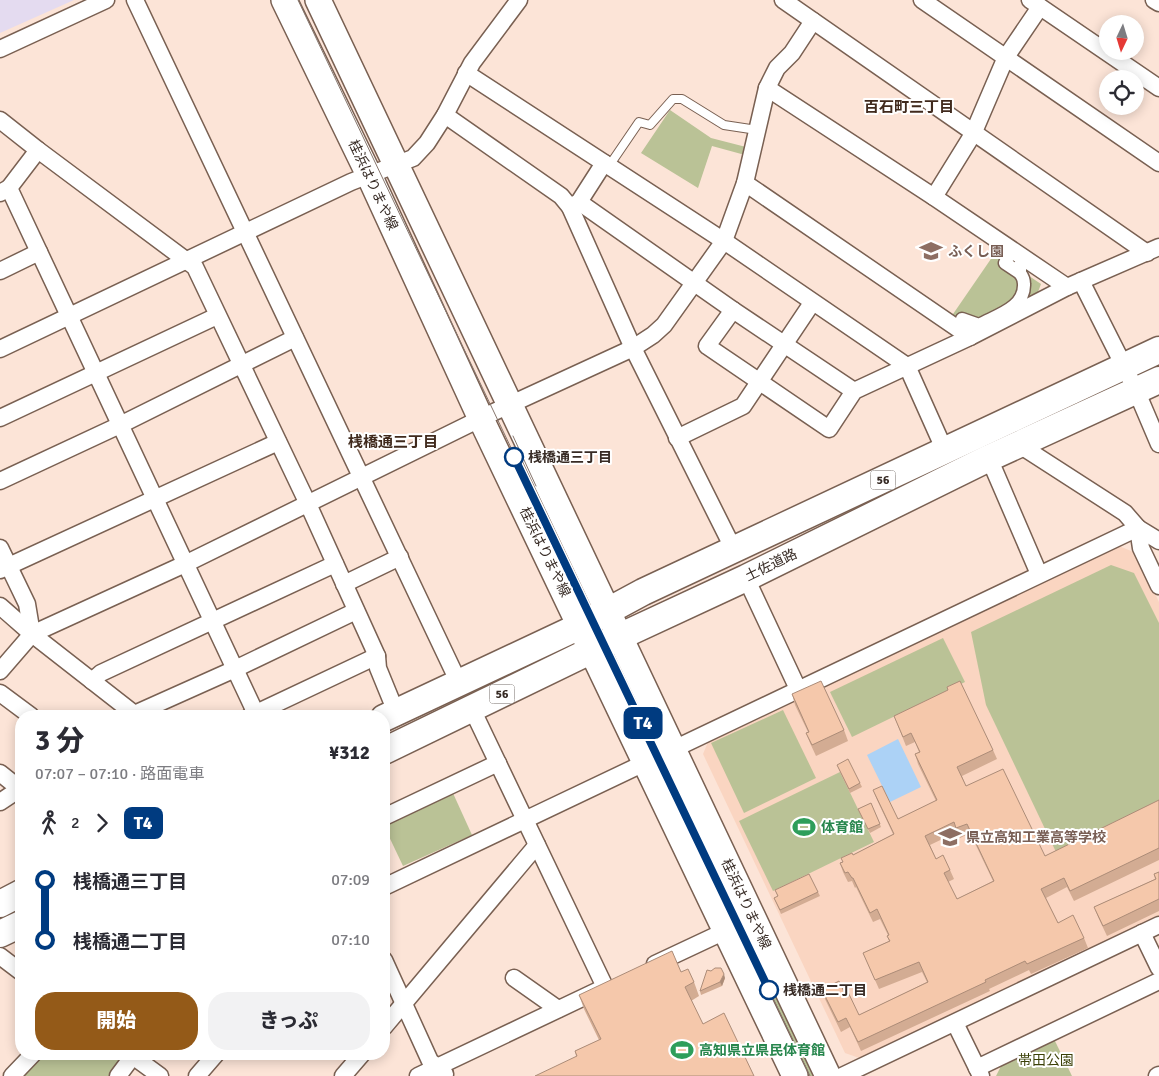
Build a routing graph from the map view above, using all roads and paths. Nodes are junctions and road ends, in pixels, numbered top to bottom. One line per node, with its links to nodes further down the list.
1 (106, 0): 12 (street)
2 (134, 0): 30 (street)
3 (284, 0): 25 (main road, 桂浜はりまや線)
4 (318, 0): 24 (main road, 桂浜はりまや線)
5 (519, 0): 14 (street)
6 (783, 0): 11 (street)
7 (922, 0): 13 (street)
8 (1154, 0): 10 (street)
9 (1035, 4): 13 (street); 16 (street)
10 (1159, 4)
11 (813, 21): 15 (street); 20 (street)
12 (0, 48)
13 (1006, 57): 20 (street); 22 (street)
14 (466, 72): 17 (street); 23 (street)
15 (767, 88): 19 (street); 28 (street)
16 (1159, 88)
17 (445, 115): 24 (street); 29 (street)
18 (0, 120): 21 (street)
19 (757, 130): 23 (lane); 26 (street)
20 (973, 134): 28 (street); 32 (street)
21 (38, 150): 27 (street); 35 (street)
22 (1159, 163)
23 (606, 164): 29 (street); 31 (street)
24 (396, 165): 25 (street); 57 (main road, 桂浜はりまや線)
25 (369, 175): 30 (street); 59 (main road, 桂浜はりまや線)
26 (744, 183): 31 (street); 44 (street)
27 (4, 191): 33 (street)
28 (934, 198): 38 (street)
29 (574, 205): 37 (street); 47 (street)
30 (245, 233): 35 (street); 45 (street)
31 (724, 241): 37 (street); 39 (street)
32 (1153, 250): 38 (street)
33 (39, 252): 36 (street); 42 (street)
34 (1008, 257): 43 (street)
35 (186, 259): 41 (street); 42 (street)
36 (0, 271)
37 (693, 283): 40 (street); 47 (street)
38 (1074, 284): 44 (street); 52 (street)
39 (812, 303): 46 (street); 51 (street)
40 (733, 310): 46 (street); 54 (street)
41 (217, 316): 50 (street); 53 (street)
42 (69, 317): 48 (street); 53 (street)
43 (962, 319)
44 (970, 337): 51 (street)
45 (295, 338): 50 (street); 67 (street)
46 (784, 344): 54 (street); 56 (street)
47 (633, 348): 57 (street); 61 (street)
48 (0, 349)
49 (1159, 350): 52 (highway, 56)
50 (241, 366): 60 (street); 62 (street)
51 (907, 366): 56 (street); 65 (street)
52 (1124, 366): 55 (street); 65 (highway, 56)
53 (96, 373): 58 (street); 60 (street)
54 (758, 382): 56 (street); 61 (street)
55 (1148, 385): 63 (highway, 土佐道路 / 56); 64 (street)
56 (854, 391)
57 (511, 405): 59 (street); 85 (main road, 桂浜はりまや線)
58 (0, 418)
59 (481, 419): 67 (street); 87 (main road, 桂浜はりまや線)
60 (120, 425): 68 (street); 69 (street)
61 (677, 438): 74 (street)
62 (278, 442): 69 (street); 70 (street)
63 (1018, 444): 66 (highway, 土佐道路 / 56); 71 (street)
64 (1159, 444)
65 (945, 451): 74 (highway, 56)
66 (989, 458): 79 (street); 80 (highway, 土佐道路 / 56)
67 (361, 477): 70 (street); 75 (street)
68 (0, 480)
69 (154, 498): 76 (street); 78 (street)
70 (308, 504): 76 (street); 77 (street)
71 (1138, 528): 72 (street); 79 (street); 82 (street)
72 (1158, 538)
73 (0, 548): 78 (street)
74 (734, 550): 85 (highway, 56)
75 (400, 558): 81 (street); 95 (street)
76 (185, 564): 86 (street); 88 (street)
77 (335, 564): 81 (street); 86 (street)
78 (4, 568): 88 (street)
79 (1039, 574): 96 (street)
80 (746, 578): 89 (highway, 土佐道路 / 56); 96 (street)
81 (344, 584): 84 (street)
82 (1159, 586)
83 (0, 606): 88 (street)
84 (356, 610): 91 (street); 92 (street)
85 (607, 611): 87 (highway, 56); 89 (main road, 桂浜はりまや線)
86 (212, 620): 92 (street); 94 (street)
87 (580, 626): 90 (main road, 桂浜はりまや線); 95 (highway, 56)
88 (32, 634): 93 (street); 94 (street)
89 (619, 637): 90 (highway, 土佐道路 / 56); 107 (main road, 桂浜はりまや線)
90 (592, 650): 98 (highway, 土佐道路 / 56); 108 (main road, 桂浜はりまや線)
91 (377, 656): 103 (street); 104 (street)
92 (235, 669): 101 (street); 102 (street)
93 (0, 670)
94 (92, 681): 100 (street)
95 (459, 683): 105 (highway, 56)
96 (798, 689): 107 (street)
97 (0, 693): 99 (street)
98 (472, 708): 106 (highway, 土佐道路 / 56); 109 (street)
99 (23, 710)
100 (127, 710)
101 (147, 710)
102 (252, 710)
103 (264, 710)
104 (389, 710)
105 (390, 715)
106 (390, 748)
107 (673, 749): 108 (street); 120 (main road, 桂浜はりまや線)
108 (645, 762): 115 (street); 123 (main road, 桂浜はりまや線)
109 (498, 763): 114 (street); 115 (street)
110 (0, 774): 111 (street)
111 (15, 784)
112 (15, 792): 113 (street)
113 (0, 802)
114 (390, 814)
115 (525, 819): 116 (street); 117 (street)
116 (537, 845): 134 (street); 135 (street)
117 (390, 884)
118 (15, 896): 119 (highway)
119 (0, 904)
120 (753, 918): 123 (street); 153 (main road, 桂浜はりまや線)
121 (1159, 925): 124 (street)
122 (15, 927): 125 (highway)
123 (726, 930): 129 (street); 152 (main road, 桂浜はりまや線)
124 (1142, 933): 128 (street); 138 (street)
125 (0, 934)
126 (0, 956): 127 (street)
127 (15, 967)
128 (1159, 968)
129 (640, 971)
130 (390, 974): 135 (street)
131 (514, 978): 136 (street)
132 (623, 979): 134 (street)
133 (1159, 982): 145 (street)
134 (606, 987): 136 (street)
135 (403, 1003): 137 (street); 144 (street)
136 (558, 1009): 144 (street)
137 (390, 1019)
138 (955, 1023): 145 (street); 154 (street)
139 (27, 1060): 146 (street)
140 (129, 1060): 147 (street)
141 (139, 1060): 148 (street)
142 (211, 1060): 149 (street)
143 (357, 1060): 150 (street)
144 (442, 1072): 151 (street)
145 (979, 1072)
146 (12, 1076)
147 (118, 1076)
148 (160, 1076)
149 (197, 1076)
150 (343, 1076)
151 (418, 1076)
152 (795, 1076)
153 (828, 1076)
154 (842, 1076)

